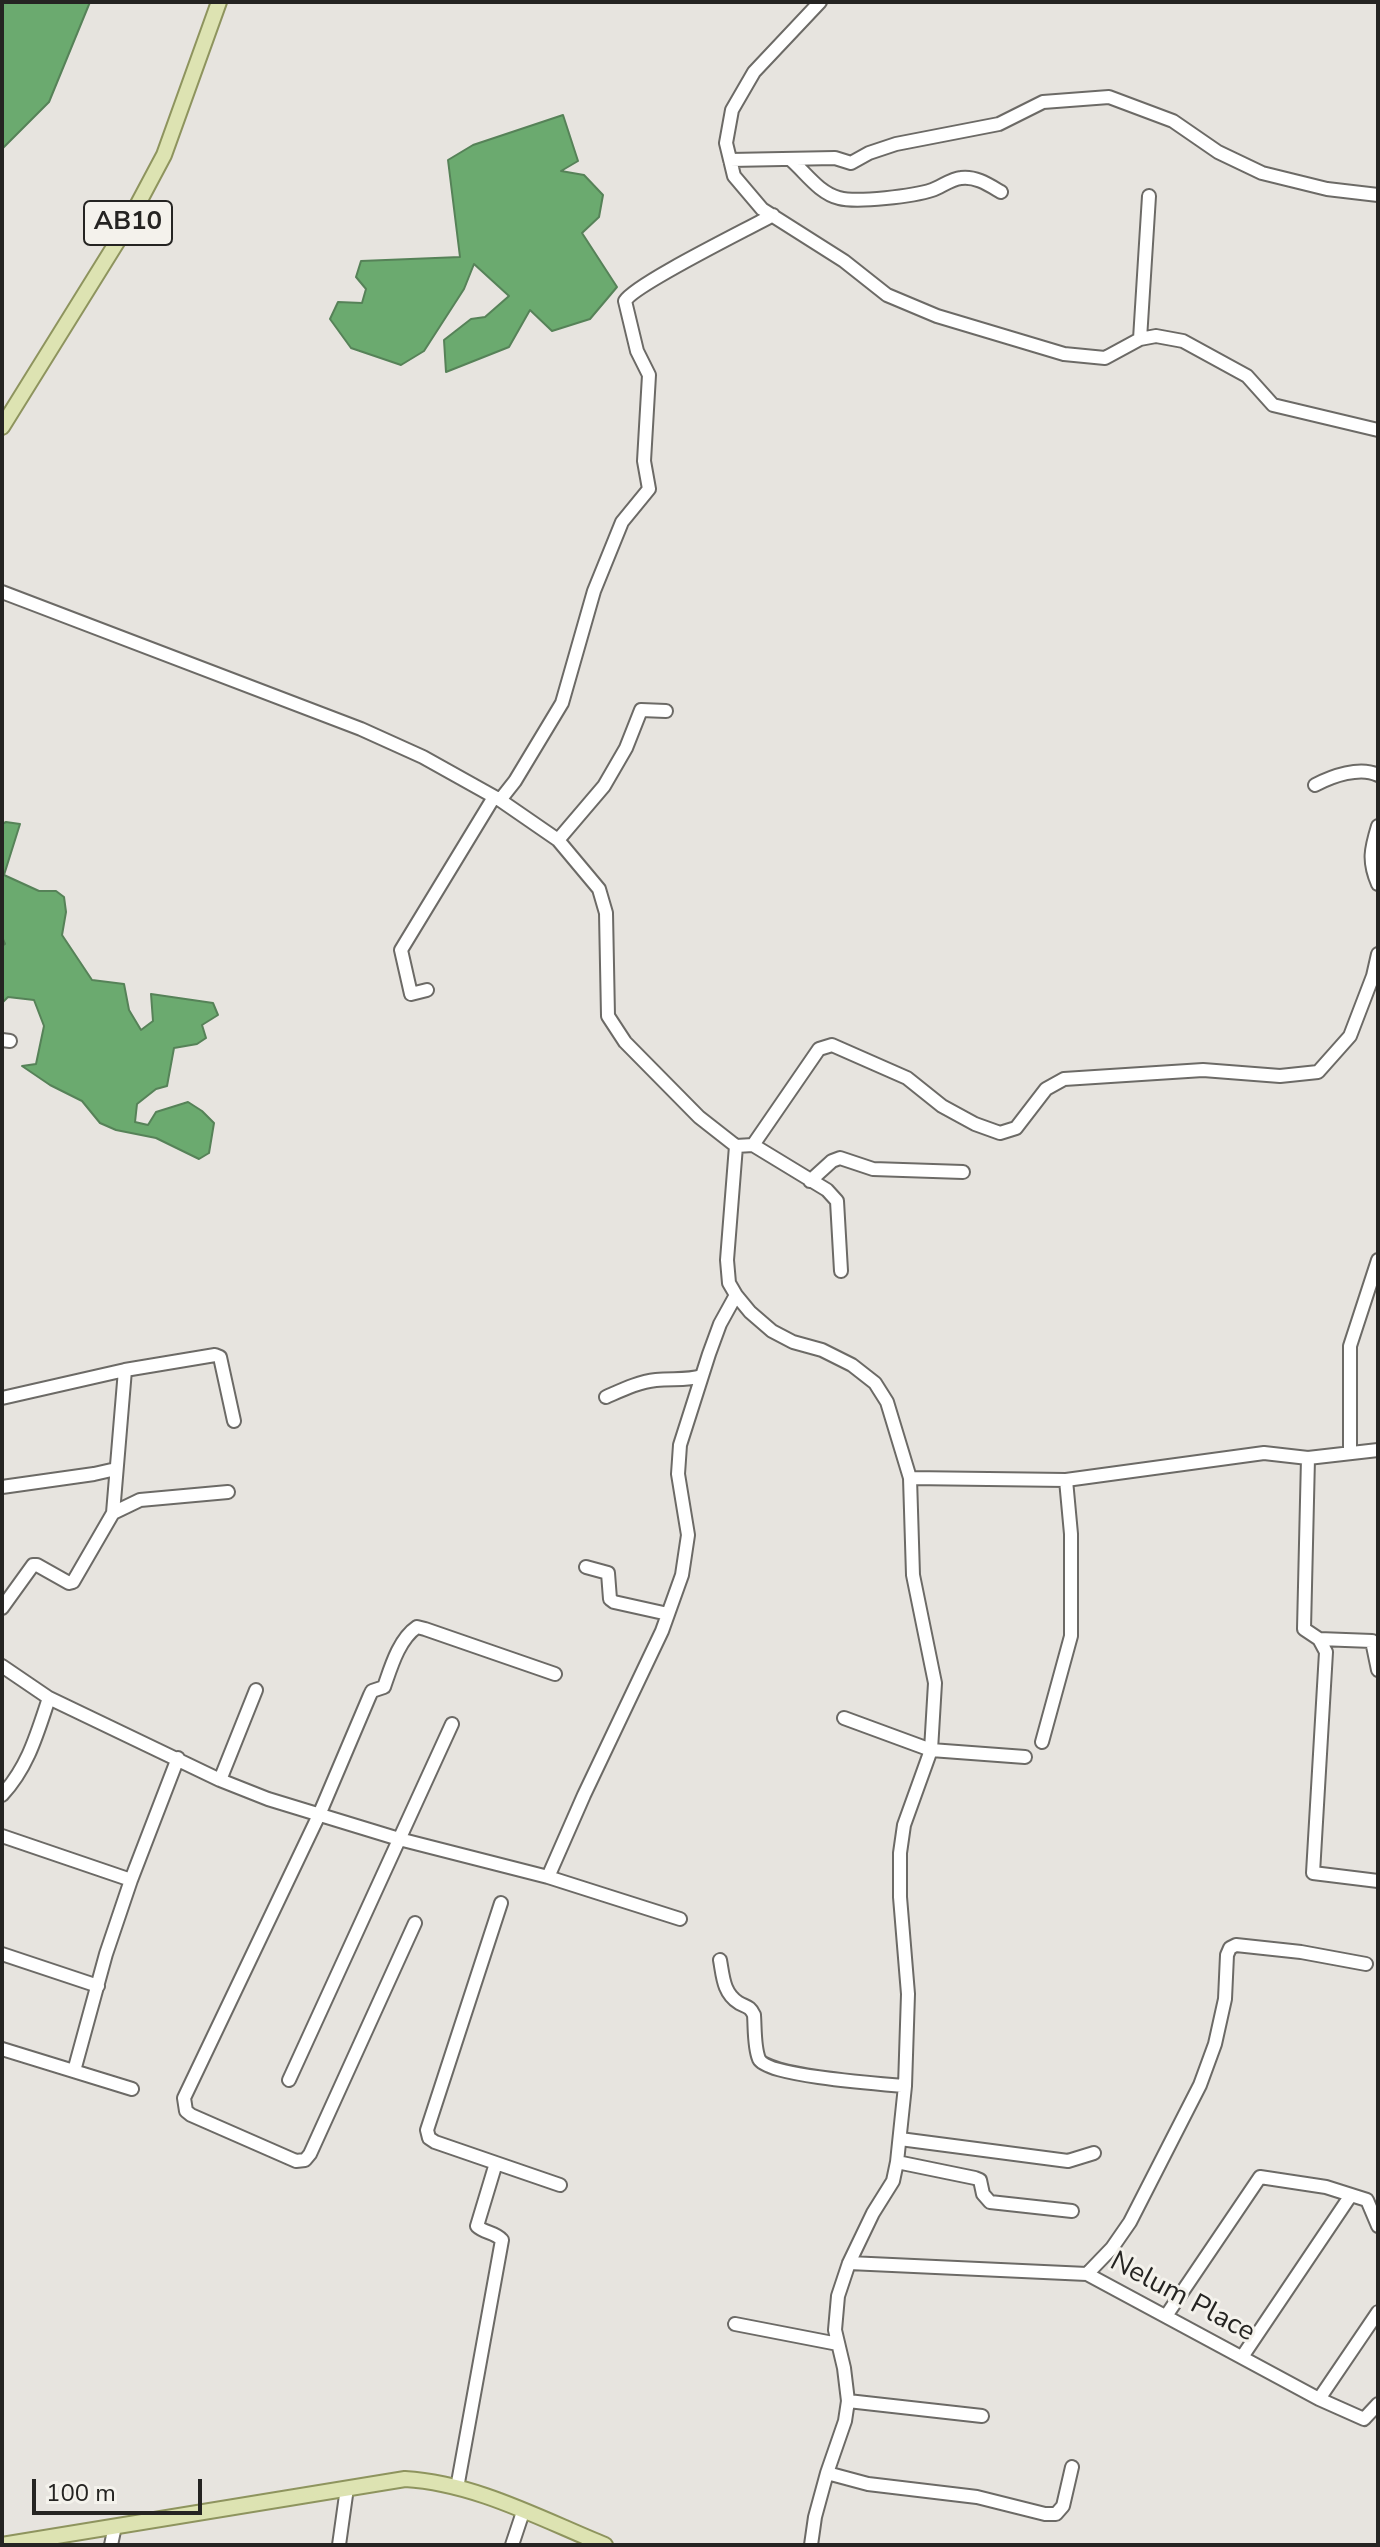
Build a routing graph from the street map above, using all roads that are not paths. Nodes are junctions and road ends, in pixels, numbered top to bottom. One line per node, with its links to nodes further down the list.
1 (219, 2): 10 (main road, AB10)
2 (820, 2): 3 (street)
3 (730, 160): 4 (street); 8 (street)
4 (791, 160): 5 (street); 6 (street)
5 (1001, 192)
6 (1378, 195)
7 (1149, 196): 9 (street)
8 (773, 215): 9 (street); 16 (street)
9 (1140, 339): 11 (street)
10 (2, 427)
11 (1378, 430)
12 (2, 592): 16 (street)
13 (666, 711): 18 (street)
14 (1378, 775): 15 (street)
15 (1315, 785)
16 (497, 798): 18 (street); 21 (street)
17 (1378, 826): 19 (street)
18 (558, 840): 23 (street)
19 (1378, 884)
20 (1378, 954): 22 (street)
21 (427, 990)
22 (753, 1145): 23 (street); 25 (street)
23 (736, 1146): 28 (street)
24 (963, 1172): 25 (street)
25 (810, 1181): 27 (street)
26 (1378, 1260): 35 (street)
27 (841, 1271)
28 (736, 1295): 30 (street); 38 (street)
29 (125, 1370): 32 (street); 33 (street); 37 (street)
30 (702, 1376): 31 (street); 45 (street)
31 (606, 1397)
32 (2, 1398)
33 (234, 1421)
34 (1378, 1450): 35 (street)
35 (1350, 1453): 36 (street)
36 (1308, 1458): 39 (street); 46 (street)
37 (116, 1469): 40 (street); 42 (street)
38 (910, 1478): 39 (street); 55 (street)
39 (1066, 1480): 54 (street)
40 (2, 1487)
41 (228, 1492): 42 (street)
42 (113, 1513): 44 (street)
43 (586, 1567): 45 (street)
44 (2, 1608)
45 (668, 1614): 63 (street)
46 (1319, 1639): 48 (street); 65 (street)
47 (2, 1666): 51 (street)
48 (1378, 1670)
49 (555, 1674): 60 (street)
50 (256, 1690): 58 (street)
51 (49, 1698): 57 (street); 59 (street)
52 (844, 1718): 55 (street)
53 (452, 1724): 62 (street)
54 (1042, 1742)
55 (931, 1750): 56 (street); 76 (street)
56 (1025, 1757)
57 (178, 1758): 58 (street); 64 (street)
58 (220, 1780): 60 (street)
59 (2, 1795)
60 (319, 1815): 62 (street); 68 (street)
61 (2, 1836): 64 (street)
62 (399, 1839): 63 (street); 75 (street)
63 (548, 1877): 67 (street)
64 (131, 1880): 72 (street)
65 (1378, 1881)
66 (501, 1903): 81 (street)
67 (680, 1919)
68 (415, 1923)
69 (2, 1954): 72 (street)
70 (720, 1960): 76 (street)
71 (1366, 1964): 87 (street)
72 (98, 1986): 74 (street)
73 (2, 2049): 74 (street)
74 (74, 2071): 77 (street)
75 (289, 2080)
76 (905, 2086): 78 (street)
77 (132, 2089)
78 (900, 2139): 79 (street); 80 (street)
79 (1094, 2153)
80 (897, 2162): 84 (street); 86 (street)
81 (496, 2163): 82 (street); 100 (street)
82 (560, 2185)
83 (1351, 2195): 85 (street); 89 (street); 92 (street)
84 (1072, 2211)
85 (1378, 2226)
86 (849, 2263): 87 (street, Nelum Place); 91 (street)
87 (1087, 2274): 89 (street, Nelum Place)
88 (1378, 2312): 93 (street)
89 (1166, 2316): 92 (street, Nelum Place)
90 (735, 2324): 91 (street)
91 (838, 2344): 94 (street)
92 (1242, 2357): 93 (street, Nelum Place)
93 (1319, 2399): 95 (street, Nelum Place)
94 (848, 2401): 96 (street); 98 (street)
95 (1378, 2404)
96 (982, 2416)
97 (1072, 2467): 98 (street)
98 (827, 2473): 108 (street)
99 (347, 2488): 100 (main road); 102 (main road); 105 (street)
100 (457, 2488): 101 (main road)
101 (523, 2512): 106 (street); 107 (main road)
102 (115, 2526): 103 (main road); 104 (street)
103 (10, 2544)
104 (111, 2545)
105 (339, 2545)
106 (512, 2545)
107 (605, 2545)
108 (811, 2545)

